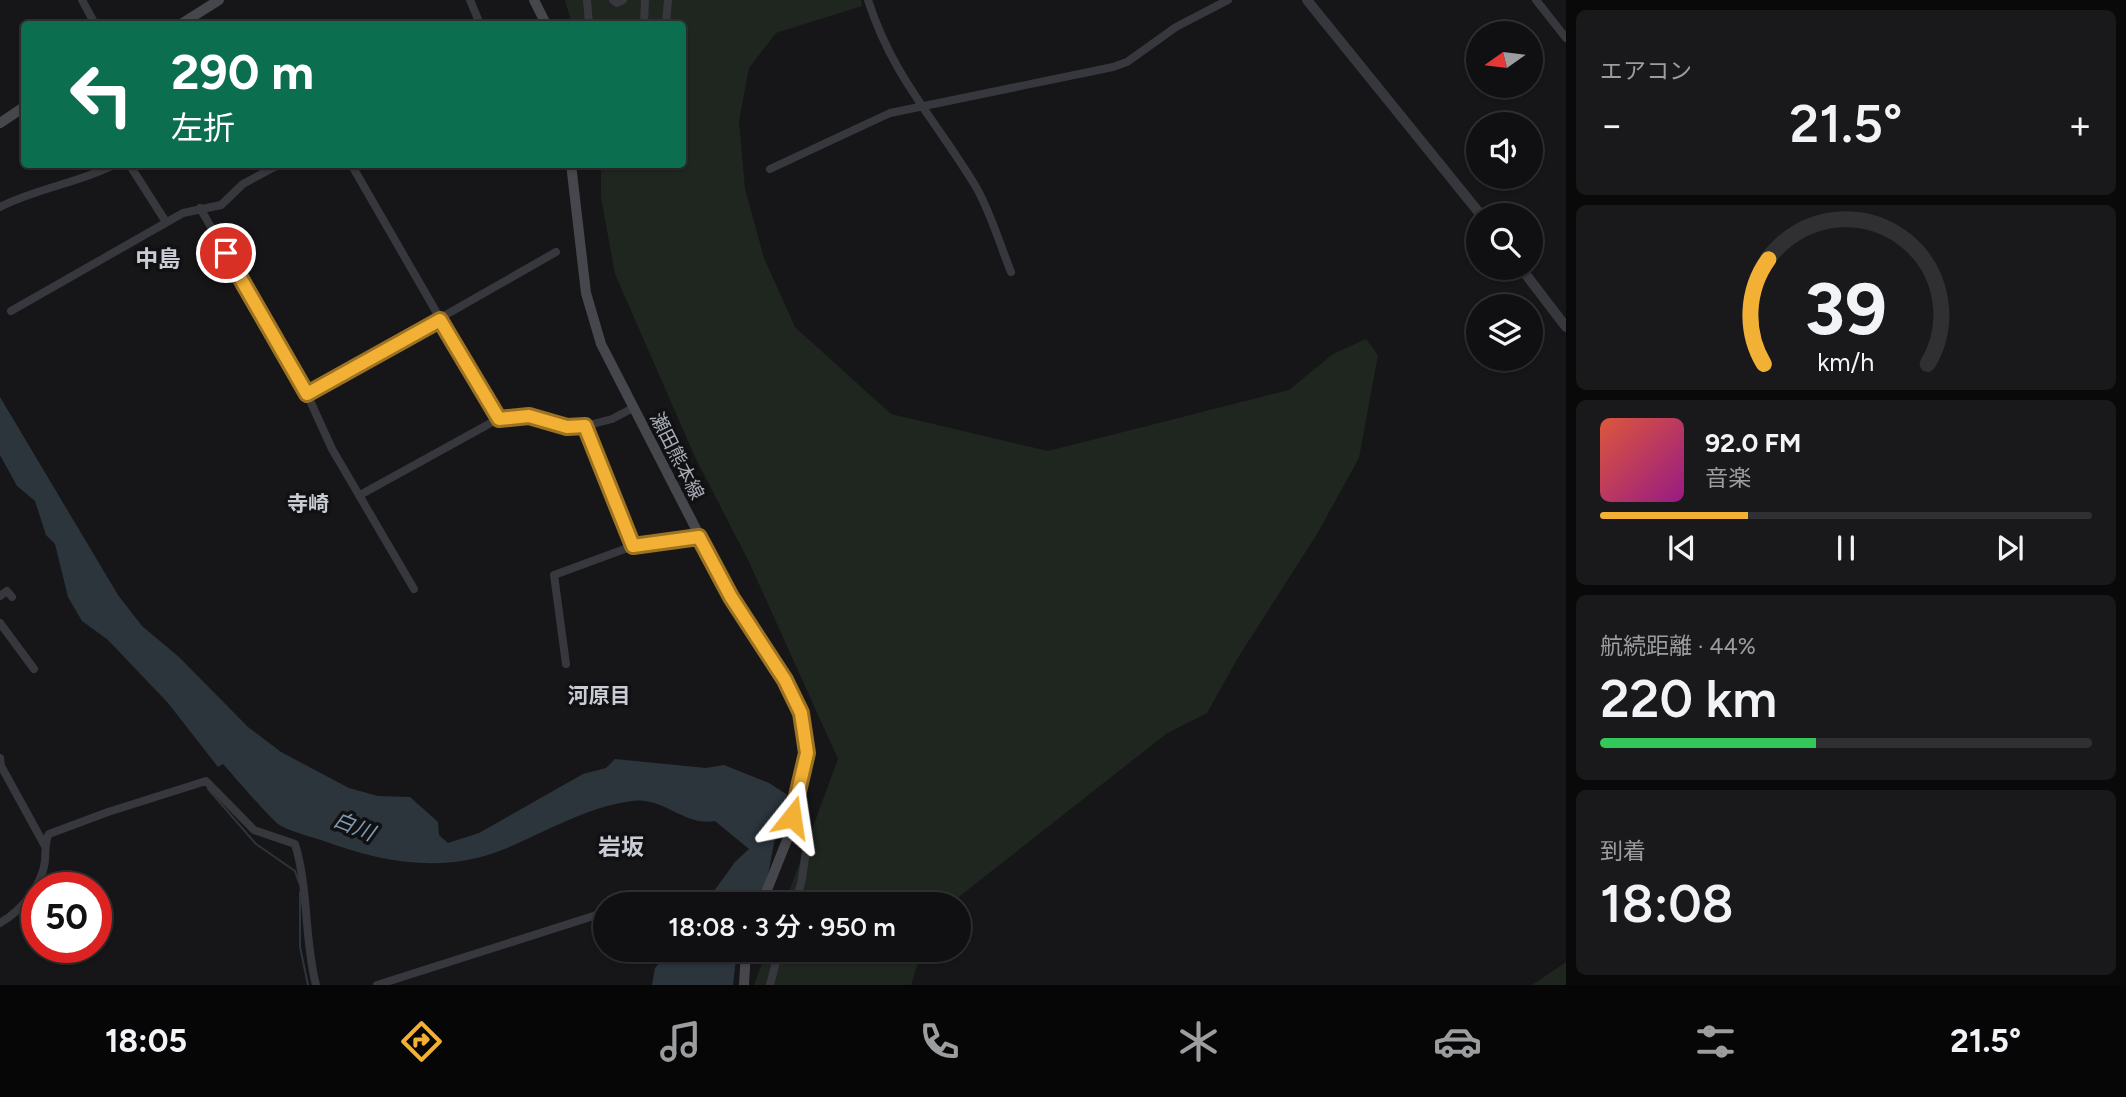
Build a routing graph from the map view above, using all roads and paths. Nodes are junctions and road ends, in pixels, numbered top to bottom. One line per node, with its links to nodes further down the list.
1 (82, 0): 14 (street)
2 (219, 0): 15 (main road)
3 (470, 0): 16 (street)
4 (534, 0): 17 (main road)
5 (587, 0): 18 (street)
6 (613, 0): 7 (street)
7 (623, 0)
8 (645, 0): 19 (street)
9 (668, 0): 20 (street)
10 (868, 0): 22 (street)
11 (1228, 0): 22 (street)
12 (1307, 0): 31 (street)
13 (1536, 0): 21 (street)
14 (93, 21)
15 (186, 21)
16 (479, 21)
17 (543, 21)
18 (589, 21)
19 (644, 21)
20 (666, 21)
21 (1566, 38)
22 (919, 105): 30 (street); 36 (street)
23 (21, 109): 24 (main road)
24 (0, 123)
25 (107, 168): 32 (street)
26 (132, 168): 34 (street)
27 (273, 168): 33 (street)
28 (353, 168): 39 (street)
29 (572, 168): 42 (main road, 瀬田熊本線)
30 (770, 169)
31 (1471, 203)
32 (0, 207)
33 (200, 208): 34 (street); 41 (street)
34 (166, 222): 38 (street)
35 (556, 252): 39 (street)
36 (1011, 272)
37 (1530, 280): 40 (street)
38 (10, 311)
39 (440, 320): 41 (street); 43 (street)
40 (1566, 327)
41 (307, 394): 45 (street)
42 (633, 408): 44 (street); 46 (main road, 瀬田熊本線)
43 (499, 419): 44 (street); 45 (street)
44 (585, 426): 47 (street)
45 (360, 495): 48 (street)
46 (699, 537): 47 (street); 55 (main road, 瀬田熊本線)
47 (633, 546): 52 (street)
48 (414, 589)
49 (0, 596): 50 (street)
50 (12, 597)
51 (0, 623): 53 (street)
52 (566, 664)
53 (34, 669)
54 (0, 758): 56 (street)
55 (792, 817): 57 (main road, 瀬田熊本線); 58 (street)
56 (45, 846): 60 (street); 63 (street)
57 (766, 892)
58 (798, 892)
59 (593, 916): 64 (street)
60 (0, 923)
61 (742, 962): 65 (main road)
62 (776, 962): 66 (street)
63 (316, 985)
64 (377, 985)
65 (744, 985)
66 (770, 985)

